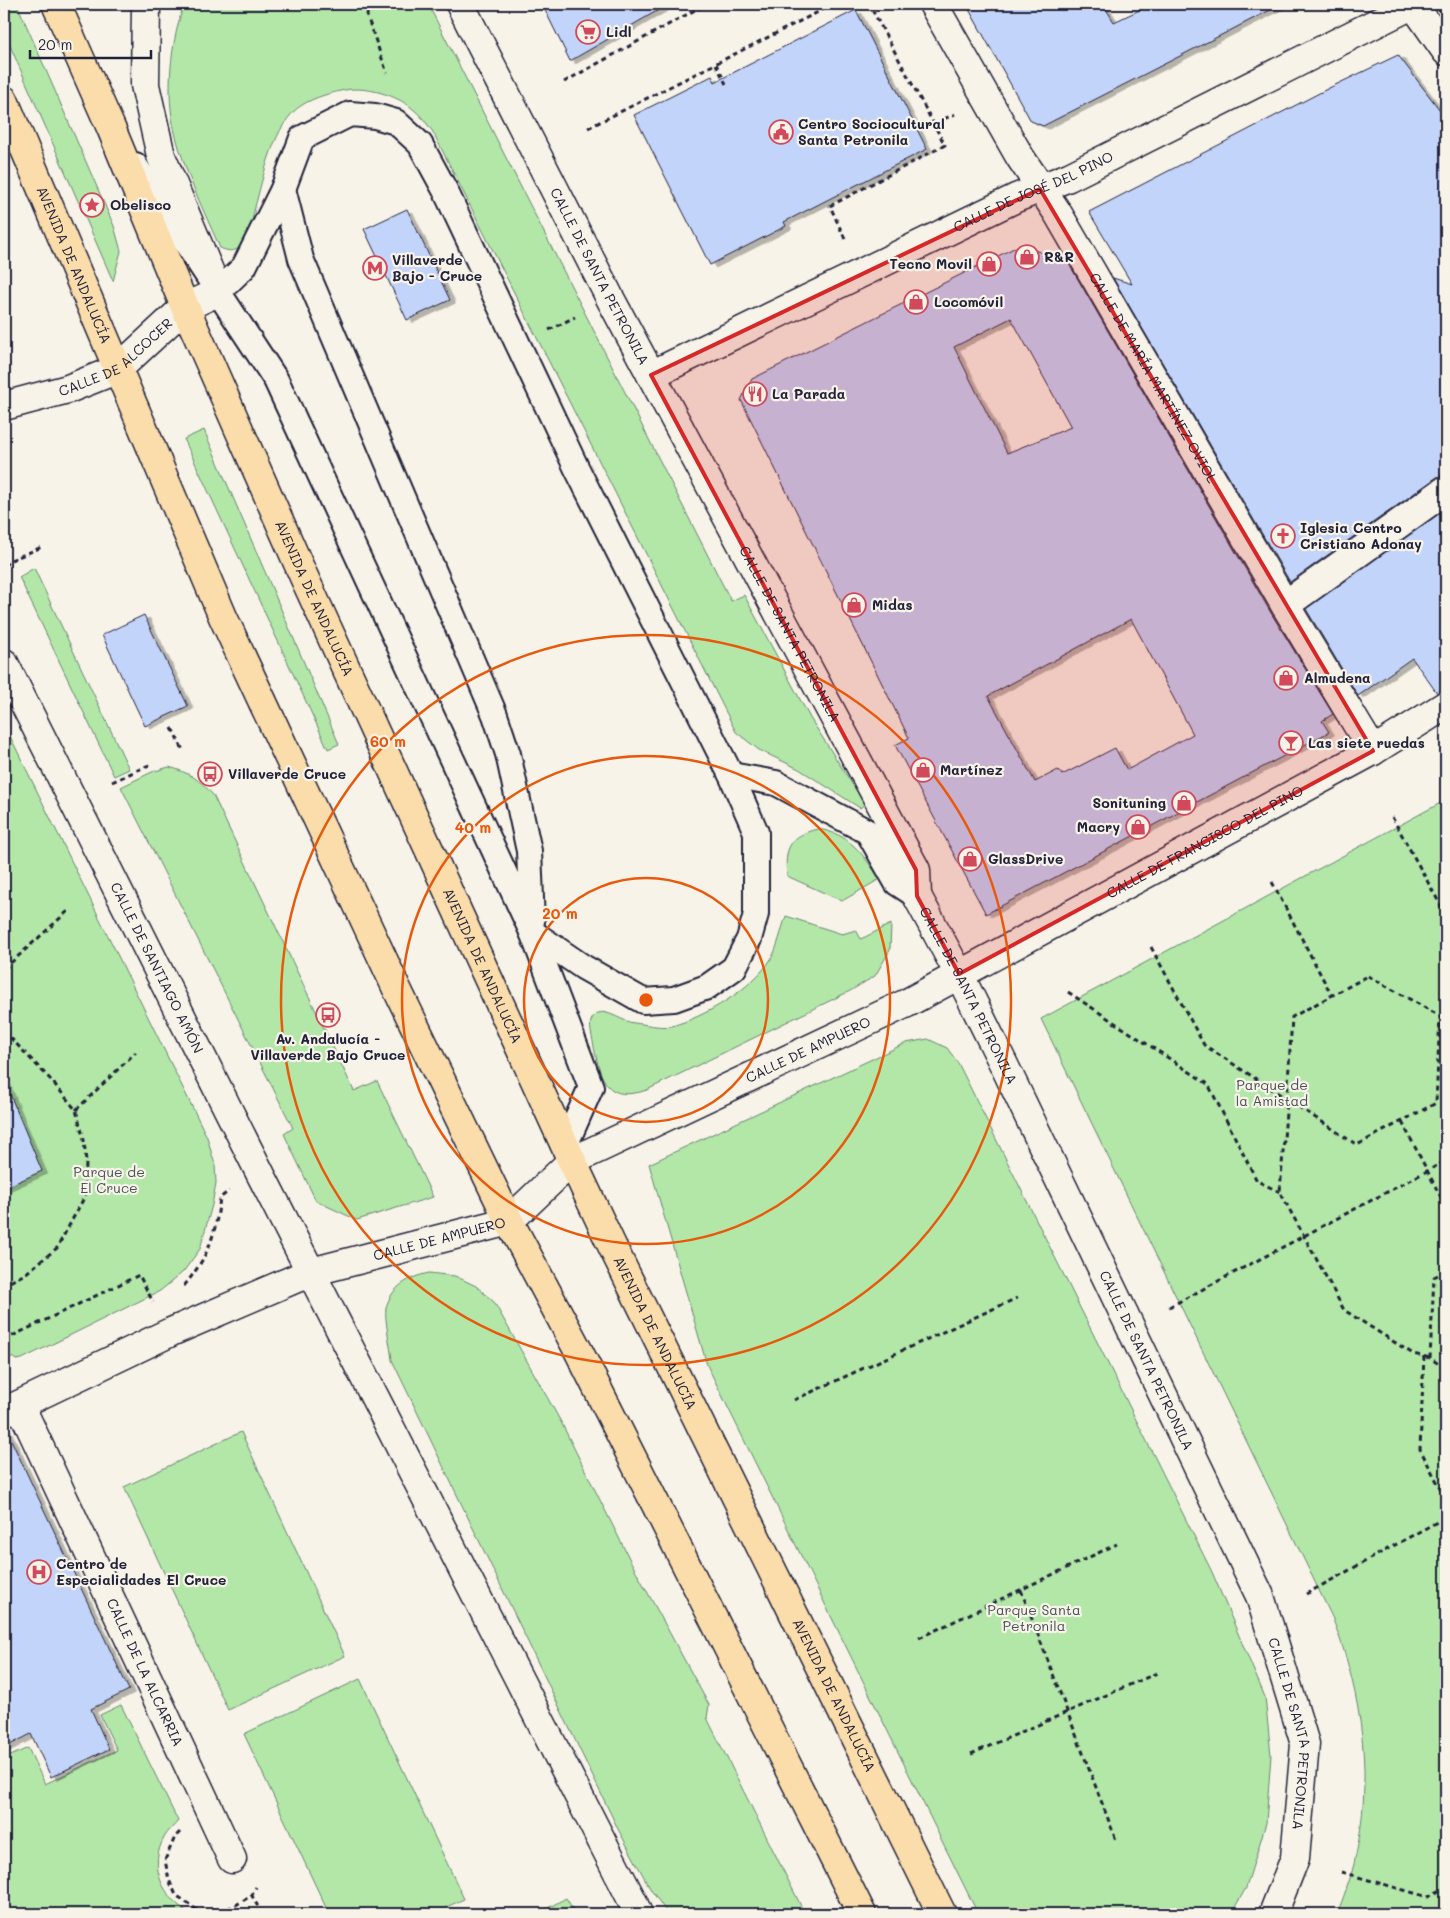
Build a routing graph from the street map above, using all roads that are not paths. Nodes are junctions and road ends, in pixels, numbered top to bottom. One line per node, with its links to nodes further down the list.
1 (56, 4): 8 (main road, AVENIDA DE ANDALUCÍA)
2 (146, 4): 11 (street)
3 (460, 4): 14 (street, CALLE DE SANTA PETRONILA)
4 (933, 4): 9 (street, CALLE DE MARÍA MARTÍNEZ OVIOL)
5 (1414, 4): 6 (street); 9 (street, CALLE DE JOSÉ DEL PINO)
6 (1446, 51)
7 (4, 100): 13 (main road, AVENIDA DE ANDALUCÍA)
8 (111, 128): 11 (lane); 12 (main road, AVENIDA DE ANDALUCÍA)
9 (1040, 189): 14 (street, CALLE DE JOSÉ DEL PINO); 17 (street, CALLE DE MARÍA MARTÍNEZ OVIOL)
10 (283, 190): 11 (lane); 21 (lane); 23 (lane)
11 (218, 292): 12 (street, CALLE DE ALCOCER); 23 (lane)
12 (185, 307): 13 (street, CALLE DE ALCOCER); 25 (main road, AVENIDA DE ANDALUCÍA)
13 (118, 369): 15 (street, CALLE DE ALCOCER); 26 (main road, AVENIDA DE ANDALUCÍA)
14 (651, 375): 22 (street, CALLE DE SANTA PETRONILA)
15 (4, 406)
16 (1446, 490): 17 (street)
17 (1285, 605): 20 (street, CALLE DE MARÍA MARTÍNEZ OVIOL)
18 (4, 664): 27 (street, CALLE DE SANTIAGO AMÓN)
19 (1446, 705): 20 (street, CALLE DE FRANCISCO DEL PINO)
20 (1373, 751): 24 (street, CALLE DE FRANCISCO DEL PINO)
21 (731, 775): 22 (lane); 23 (lane)
22 (917, 896): 24 (street, CALLE DE SANTA PETRONILA)
23 (532, 932): 25 (lane)
24 (959, 974): 25 (street, CALLE DE AMPUERO); 33 (street, CALLE DE SANTA PETRONILA)
25 (568, 1154): 26 (street, CALLE DE AMPUERO); 32 (main road, AVENIDA DE ANDALUCÍA)
26 (509, 1221): 27 (street, CALLE DE AMPUERO); 31 (main road, AVENIDA DE ANDALUCÍA)
27 (311, 1272): 28 (street, CALLE DE AMPUERO); 30 (street, CALLE DE SANTIAGO AMÓN)
28 (12, 1408): 29 (street, CALLE DE LA ALCARRIA)
29 (232, 1858)
30 (638, 1910)
31 (862, 1914)
32 (942, 1914)
33 (1273, 1914)

